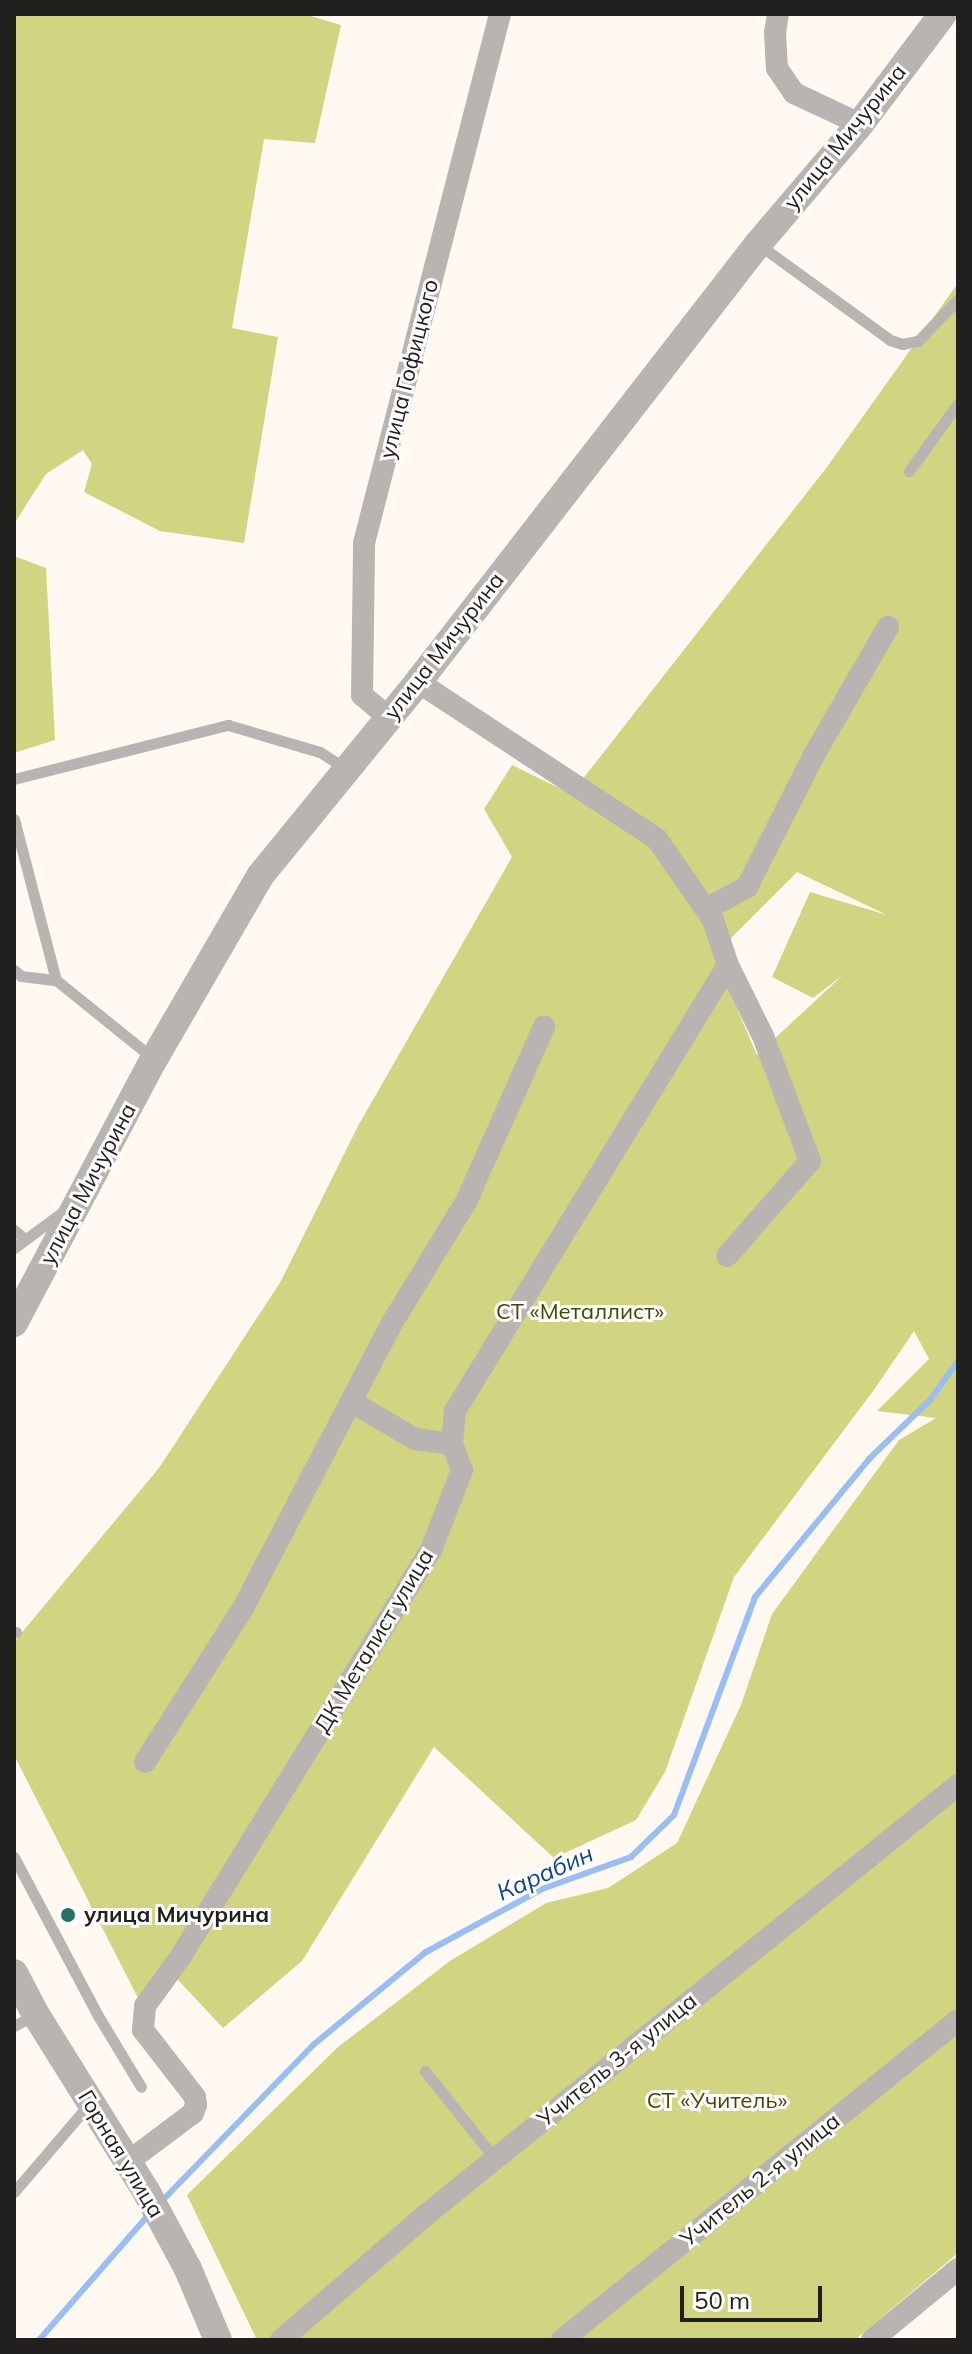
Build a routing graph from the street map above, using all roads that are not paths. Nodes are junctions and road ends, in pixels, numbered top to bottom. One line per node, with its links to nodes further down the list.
1 (500, 14): 11 (street, улица Гофицкого)
2 (778, 14): 4 (street)
3 (943, 14): 4 (street, улица Мичурина)
4 (860, 124): 5 (street, улица Мичурина)
5 (758, 244): 6 (lane); 10 (street, улица Мичурина)
6 (958, 299)
7 (958, 403): 8 (lane)
8 (909, 471)
9 (888, 627): 15 (street)
10 (418, 682): 11 (street, улица Мичурина); 15 (street)
11 (388, 717): 12 (street, улица Мичурина)
12 (346, 769): 13 (lane); 20 (street, улица Мичурина)
13 (14, 779)
14 (14, 819): 18 (lane)
15 (706, 909): 16 (street)
16 (728, 965): 24 (street); 27 (street, ДК Металист улица)
17 (14, 970): 18 (lane)
18 (56, 980): 20 (lane)
19 (544, 1027): 26 (street)
20 (154, 1059): 21 (street, улица Мичурина)
21 (81, 1200): 22 (lane); 25 (street, улица Мичурина)
22 (19, 1234): 23 (lane)
23 (14, 1248)
24 (727, 1256)
25 (14, 1323)
26 (352, 1402): 27 (street); 28 (street)
27 (452, 1444): 38 (street, ДК Металист улица)
28 (145, 1762)
29 (958, 1785): 37 (street, Учитель 3-я улица)
30 (14, 1857): 35 (lane)
31 (14, 1973): 32 (street, Горная улица)
32 (25, 2020): 36 (street, Горная улица)
33 (958, 2020): 43 (street, Учитель 2-я улица)
34 (425, 2071): 37 (lane)
35 (141, 2087)
36 (90, 2103): 38 (street, Горная улица); 39 (lane)
37 (495, 2159): 42 (street, Учитель 3-я улица)
38 (129, 2161): 41 (street, Горная улица)
39 (14, 2192)
40 (958, 2269): 44 (street)
41 (218, 2340)
42 (281, 2340)
43 (562, 2340)
44 (872, 2340)

